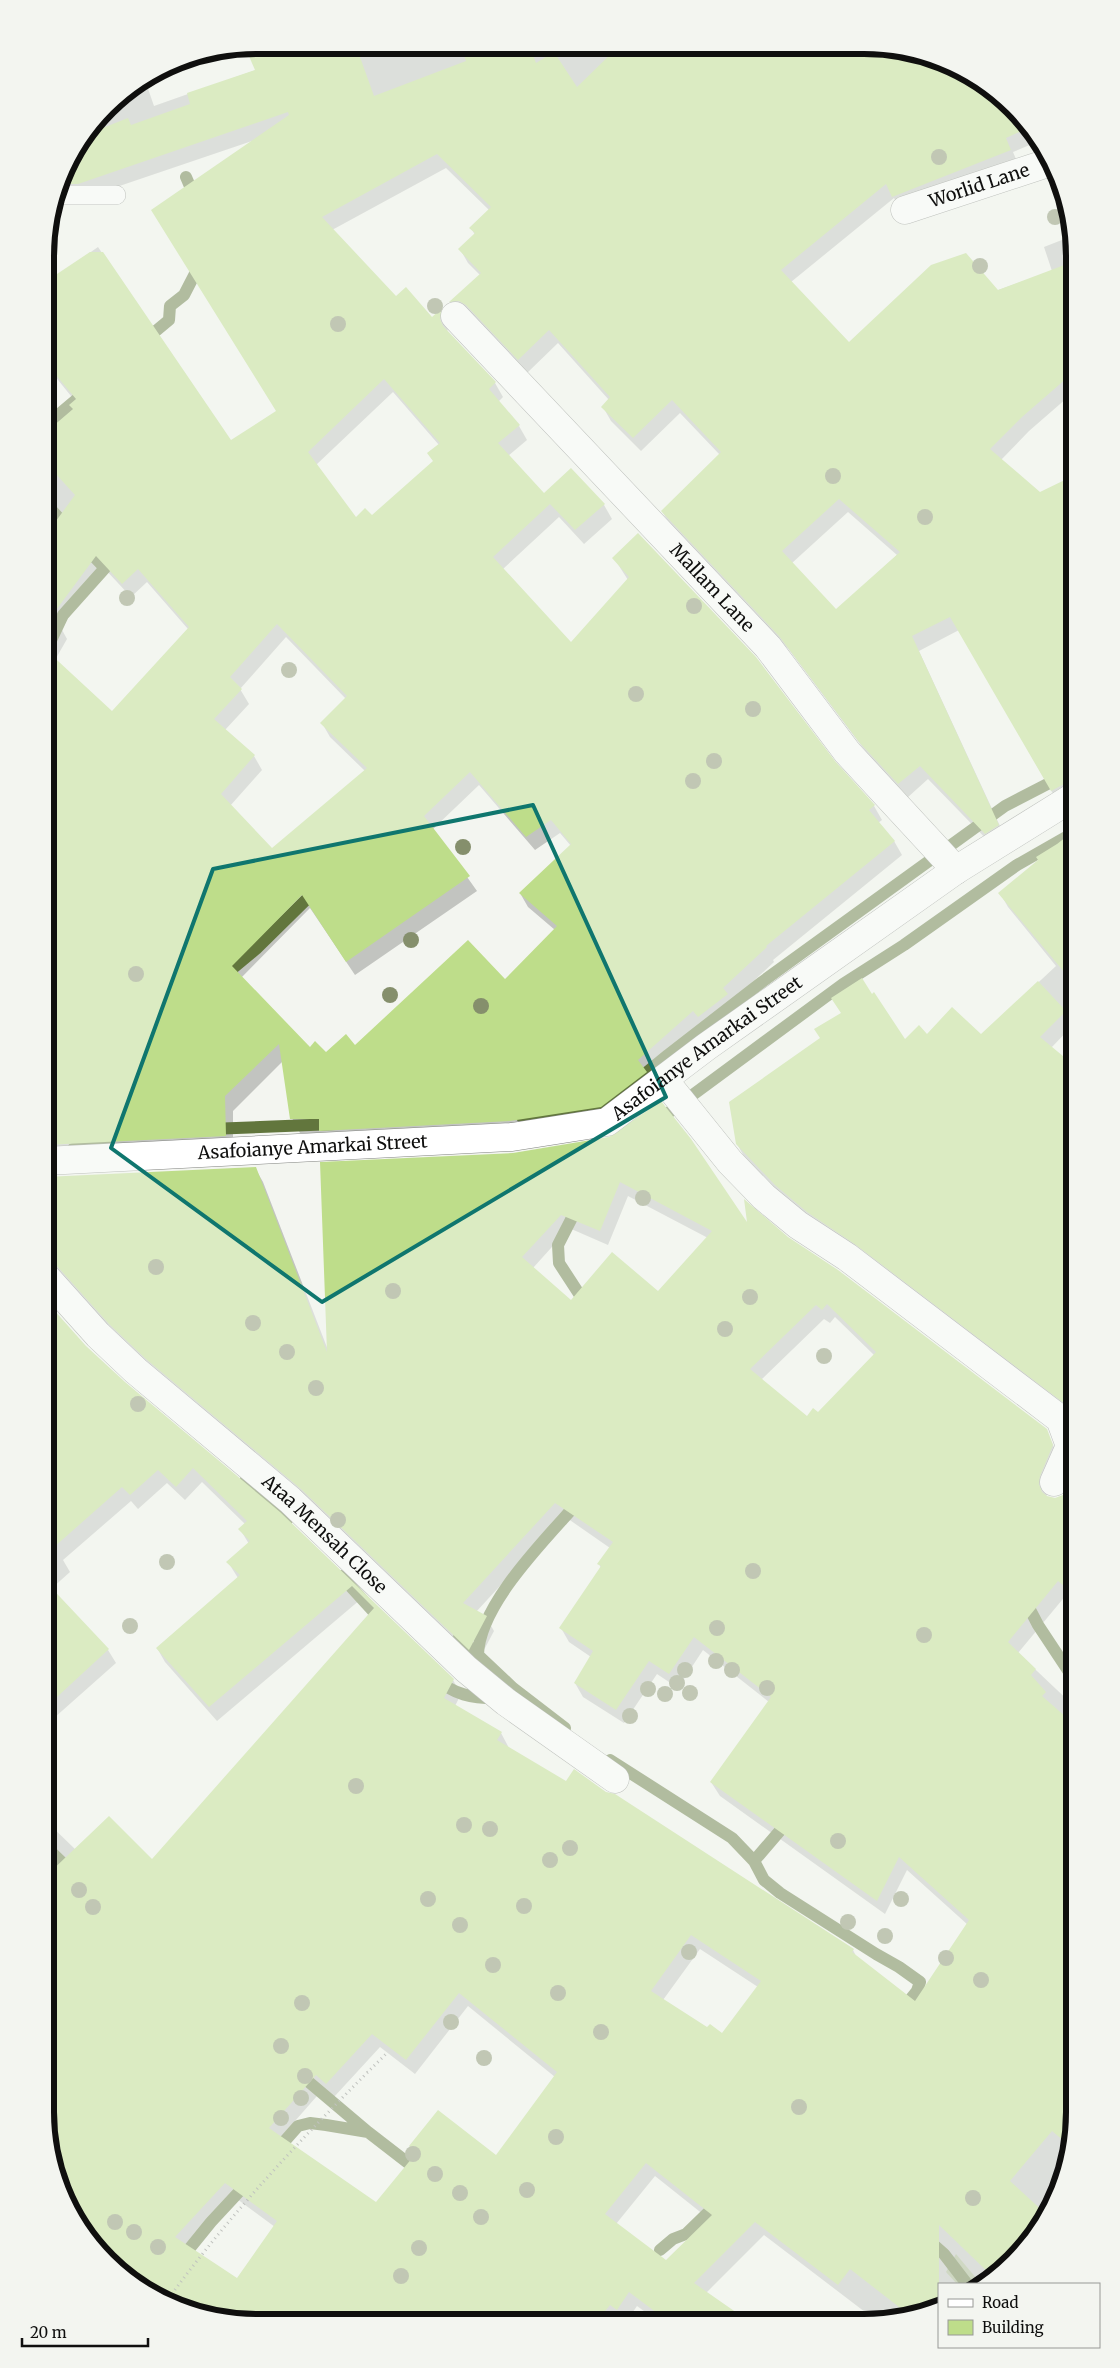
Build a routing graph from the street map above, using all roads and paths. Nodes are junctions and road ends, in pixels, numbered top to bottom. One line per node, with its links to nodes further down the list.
1 (1044, 164): 4 (street, Worlid Lane)
2 (63, 195): 3 (lane)
3 (116, 195)
4 (905, 210)
5 (455, 316): 7 (street, Mallam Lane)
6 (1066, 802): 7 (street, Asafoianye Amarkai Street)
7 (956, 870): 8 (street, Asafoianye Amarkai Street)
8 (664, 1080): 9 (street, Asafoianye Amarkai Street); 11 (street)
9 (54, 1161)
10 (54, 1286): 14 (street, Ataa Mensah Close)
11 (1066, 1435)
12 (1066, 1455): 13 (street)
13 (1054, 1482)
14 (615, 1779)
15 (388, 2052): 16 (path)
16 (171, 2295)

